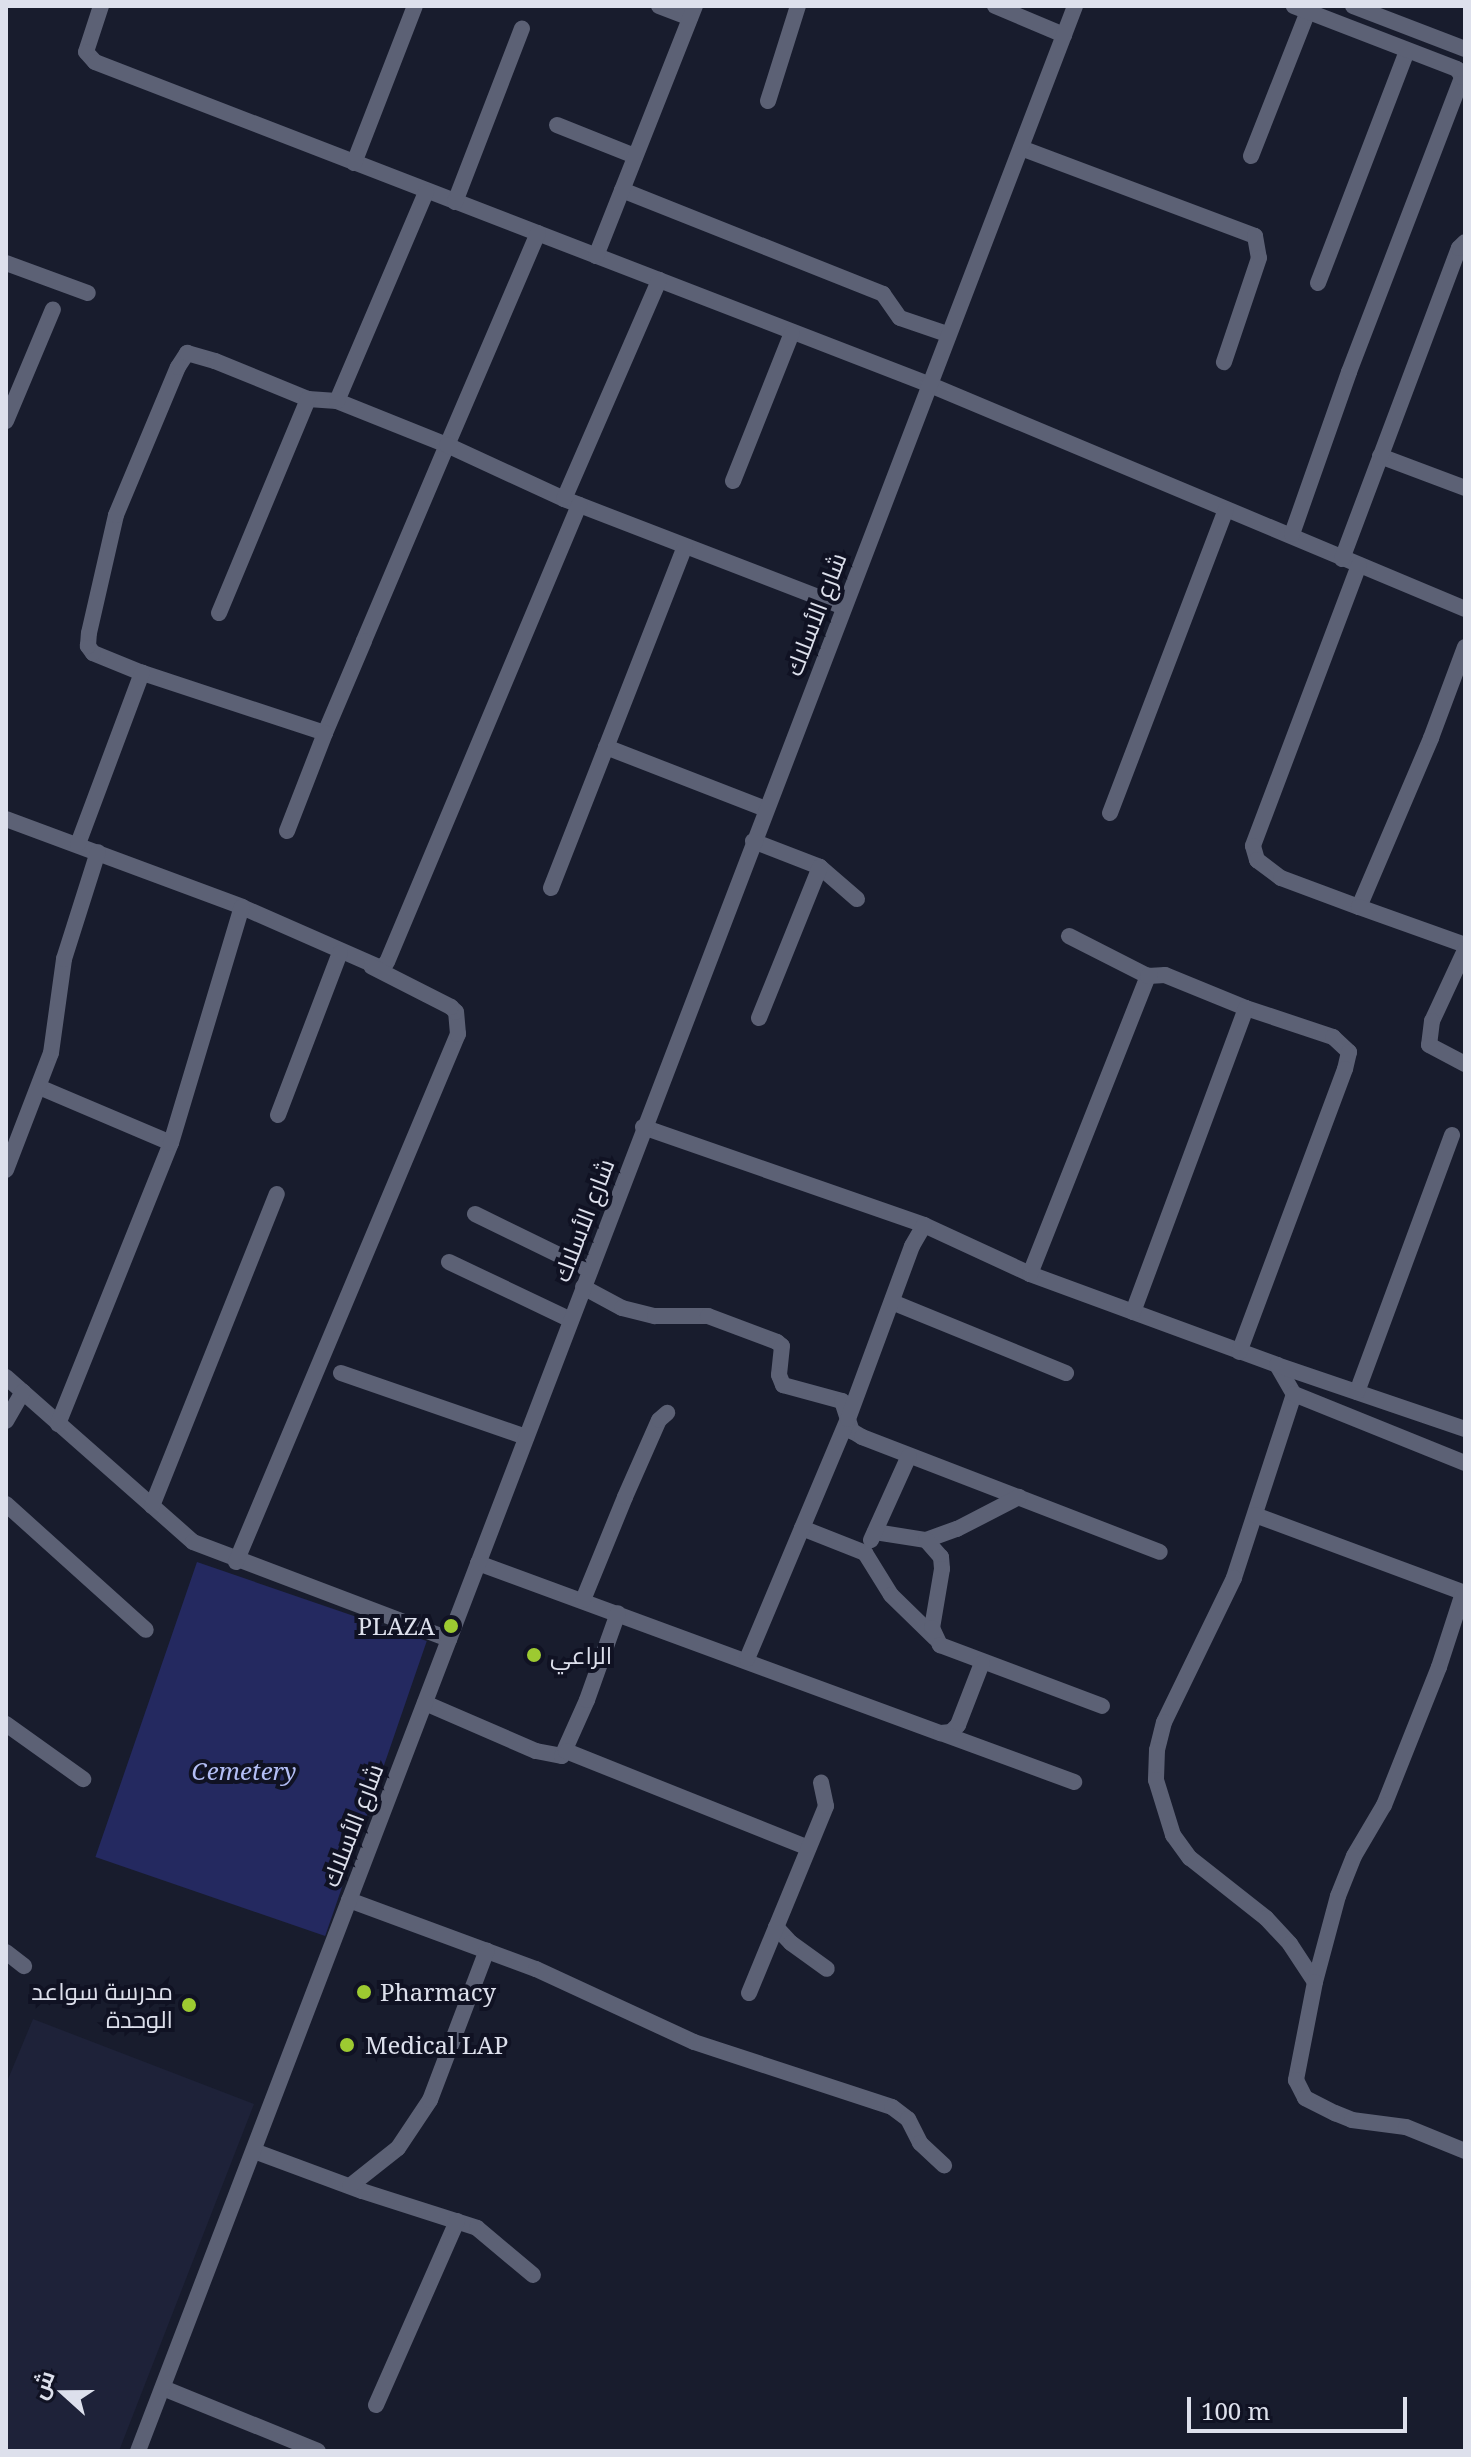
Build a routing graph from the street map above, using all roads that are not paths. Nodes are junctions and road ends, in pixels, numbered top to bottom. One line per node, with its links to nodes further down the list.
1 (101, 6): 19 (street)
2 (415, 6): 19 (street)
3 (659, 6): 9 (street)
4 (798, 6): 14 (street)
5 (995, 6): 11 (street)
6 (1075, 6): 11 (street, شارع الأسلاك)
7 (1353, 6): 12 (street)
8 (1301, 9): 13 (street); 18 (street)
9 (693, 12): 17 (street)
10 (522, 28): 22 (street)
11 (1064, 35): 16 (street, شارع الأسلاك)
12 (1465, 49)
13 (1407, 51): 28 (street); 44 (street)
14 (768, 101)
15 (557, 125): 17 (street)
16 (1021, 148): 32 (street, شارع الأسلاك); 33 (street)
17 (635, 156): 20 (street)
18 (1251, 156)
19 (354, 163): 21 (street)
20 (622, 190): 25 (street); 32 (street)
21 (426, 192): 22 (street); 36 (street)
22 (455, 202): 23 (street)
23 (538, 233): 25 (street); 38 (street)
24 (1465, 242): 39 (street)
25 (596, 256): 27 (street)
26 (6, 263): 29 (street)
27 (659, 280): 31 (street); 42 (street)
28 (1318, 283)
29 (88, 293)
30 (53, 309): 37 (street)
31 (792, 333): 34 (street); 40 (street)
32 (947, 334): 34 (street, شارع الأسلاك)
33 (1224, 362)
34 (928, 384): 43 (street); 48 (street, شارع الأسلاك)
35 (308, 399): 36 (street); 50 (street); 52 (street)
36 (337, 401): 38 (street)
37 (6, 421)
38 (447, 445): 42 (street); 53 (street)
39 (1380, 456): 41 (street); 46 (street)
40 (733, 481)
41 (1465, 488)
42 (571, 502): 45 (street); 70 (street)
43 (1226, 510): 44 (street); 56 (street)
44 (1292, 534): 46 (street)
45 (685, 546): 48 (street); 54 (street)
46 (1342, 559): 47 (street)
47 (1359, 565): 49 (street); 66 (street)
48 (844, 607): 55 (street, شارع الأسلاك)
49 (1465, 609)
50 (219, 613)
51 (1465, 647): 66 (street)
52 (142, 673): 53 (street); 60 (street)
53 (325, 733): 58 (street)
54 (606, 747): 55 (street); 63 (street)
55 (766, 809): 59 (street, شارع الأسلاك)
56 (1110, 813)
57 (6, 819): 60 (street)
58 (287, 831)
59 (753, 841): 62 (street); 77 (street, شارع الأسلاك)
60 (78, 844): 61 (street)
61 (98, 852): 65 (street); 75 (street)
62 (820, 867): 64 (street); 73 (street)
63 (551, 888)
64 (857, 899)
65 (242, 907): 69 (street); 79 (street)
66 (1359, 907): 68 (street)
67 (1069, 936): 71 (street)
68 (1465, 947): 74 (street)
69 (340, 953): 70 (street); 76 (street)
70 (370, 966): 116 (street)
71 (1148, 976): 72 (street); 86 (street)
72 (1246, 1008): 89 (street); 91 (street)
73 (759, 1018)
74 (1465, 1064)
75 (39, 1087): 79 (street); 80 (street)
76 (278, 1115)
77 (643, 1127): 83 (street); 85 (street, شارع الأسلاك)
78 (1452, 1135): 97 (street)
79 (171, 1143): 102 (street)
80 (6, 1170)
81 (277, 1194): 109 (street)
82 (475, 1214): 85 (street)
83 (924, 1225): 86 (street); 88 (street)
84 (449, 1262): 90 (street)
85 (590, 1270): 87 (street, شارع الأسلاك)
86 (1030, 1274): 89 (street)
87 (583, 1287): 90 (street, شارع الأسلاك); 100 (street)
88 (892, 1302): 94 (street); 100 (street)
89 (1133, 1312): 91 (street)
90 (571, 1320): 104 (street, شارع الأسلاك)
91 (1239, 1352): 92 (street)
92 (1277, 1365): 97 (street); 98 (street)
93 (341, 1373): 104 (street)
94 (1066, 1373)
95 (6, 1377): 96 (street)
96 (23, 1392): 101 (street); 102 (street)
97 (1357, 1392): 103 (street)
98 (1294, 1394): 106 (street); 110 (street)
99 (667, 1413): 119 (street)
100 (848, 1419): 105 (street); 111 (street)
101 (6, 1421)
102 (58, 1424): 109 (street)
103 (1465, 1429)
104 (526, 1437): 117 (street, شارع الأسلاك)
105 (909, 1456): 107 (street); 112 (street)
106 (1465, 1463)
107 (1019, 1497): 113 (street); 114 (street)
108 (6, 1504): 121 (street)
109 (152, 1506): 116 (street)
110 (1255, 1515): 118 (street); 141 (street)
111 (802, 1528): 115 (street); 124 (street)
112 (875, 1532): 113 (street); 115 (street)
113 (926, 1540): 122 (street)
114 (1160, 1552)
115 (865, 1553): 122 (street)
116 (236, 1562): 123 (street)
117 (478, 1563): 119 (street); 123 (street, شارع الأسلاك)
118 (1464, 1593): 141 (street)
119 (583, 1600): 120 (street)
120 (618, 1613): 124 (street); 130 (street)
121 (146, 1630)
122 (935, 1638): 125 (street)
123 (449, 1639): 126 (street, شارع الأسلاك)
124 (747, 1659): 129 (street)
125 (982, 1663): 127 (street); 129 (street)
126 (425, 1703): 130 (street); 135 (street, شارع الأسلاك)
127 (1102, 1706)
128 (6, 1724): 131 (street)
129 (941, 1733): 132 (street)
130 (566, 1751): 134 (street)
131 (83, 1779)
132 (1074, 1782)
133 (821, 1783): 134 (street)
134 (808, 1848): 136 (street)
135 (349, 1900): 137 (street); 143 (street, شارع الأسلاك)
136 (776, 1927): 140 (street); 142 (street)
137 (487, 1950): 145 (street); 146 (street)
138 (6, 1952): 139 (street)
139 (24, 1966)
140 (827, 1969)
141 (1315, 1982): 144 (street)
142 (749, 1993)
143 (254, 2151): 146 (street); 149 (street, شارع الأسلاك)
144 (1465, 2151)
145 (944, 2165)
146 (350, 2186): 147 (street)
147 (457, 2221): 148 (street); 150 (street)
148 (533, 2275)
149 (163, 2388): 151 (street, شارع الأسلاك); 152 (street)
150 (376, 2405)
151 (138, 2451)
152 (318, 2451)

